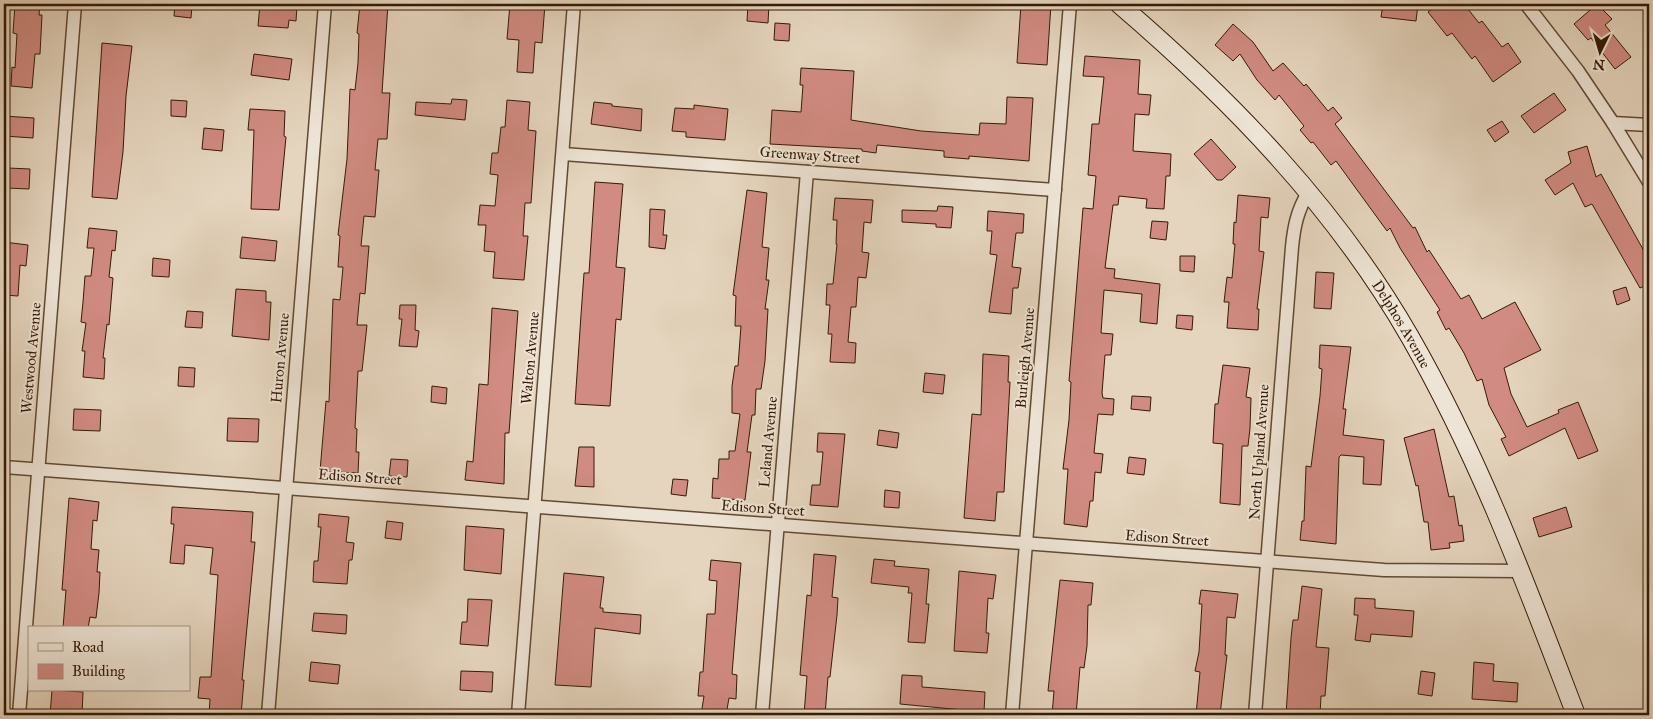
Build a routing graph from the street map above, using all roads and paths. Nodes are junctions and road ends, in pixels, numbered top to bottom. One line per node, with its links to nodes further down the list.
1 (75, 4): 15 (street, Westwood Avenue)
2 (325, 4): 16 (street, Huron Avenue)
3 (574, 4): 9 (street, Walton Avenue)
4 (1070, 4): 12 (street, Burleigh Avenue)
5 (1119, 4): 13 (street, Delphos Avenue)
6 (1526, 4): 7 (street)
7 (1613, 123): 8 (street); 11 (street)
8 (1649, 126)
9 (563, 154): 10 (street, Greenway Street); 17 (street, Walton Avenue)
10 (807, 172): 12 (street, Greenway Street); 18 (street, Leland Avenue)
11 (1649, 182)
12 (1055, 190): 19 (street, Burleigh Avenue)
13 (1308, 193): 20 (street, North Upland Avenue); 21 (street, Delphos Avenue)
14 (4, 467): 15 (street, Edison Street)
15 (38, 470): 16 (street, Edison Street); 22 (street, Westwood Avenue)
16 (286, 488): 17 (street, Edison Street); 23 (street, Huron Avenue)
17 (534, 507): 18 (street, Edison Street); 24 (street, Walton Avenue)
18 (777, 525): 19 (street, Edison Street); 25 (street, Leland Avenue)
19 (1026, 544): 20 (street, Edison Street); 26 (street, Burleigh Avenue)
20 (1267, 562): 21 (street, Edison Street); 27 (street, North Upland Avenue)
21 (1521, 571): 28 (street, Delphos Avenue)
22 (19, 715)
23 (268, 715)
24 (518, 715)
25 (762, 715)
26 (1012, 715)
27 (1255, 715)
28 (1576, 715)

